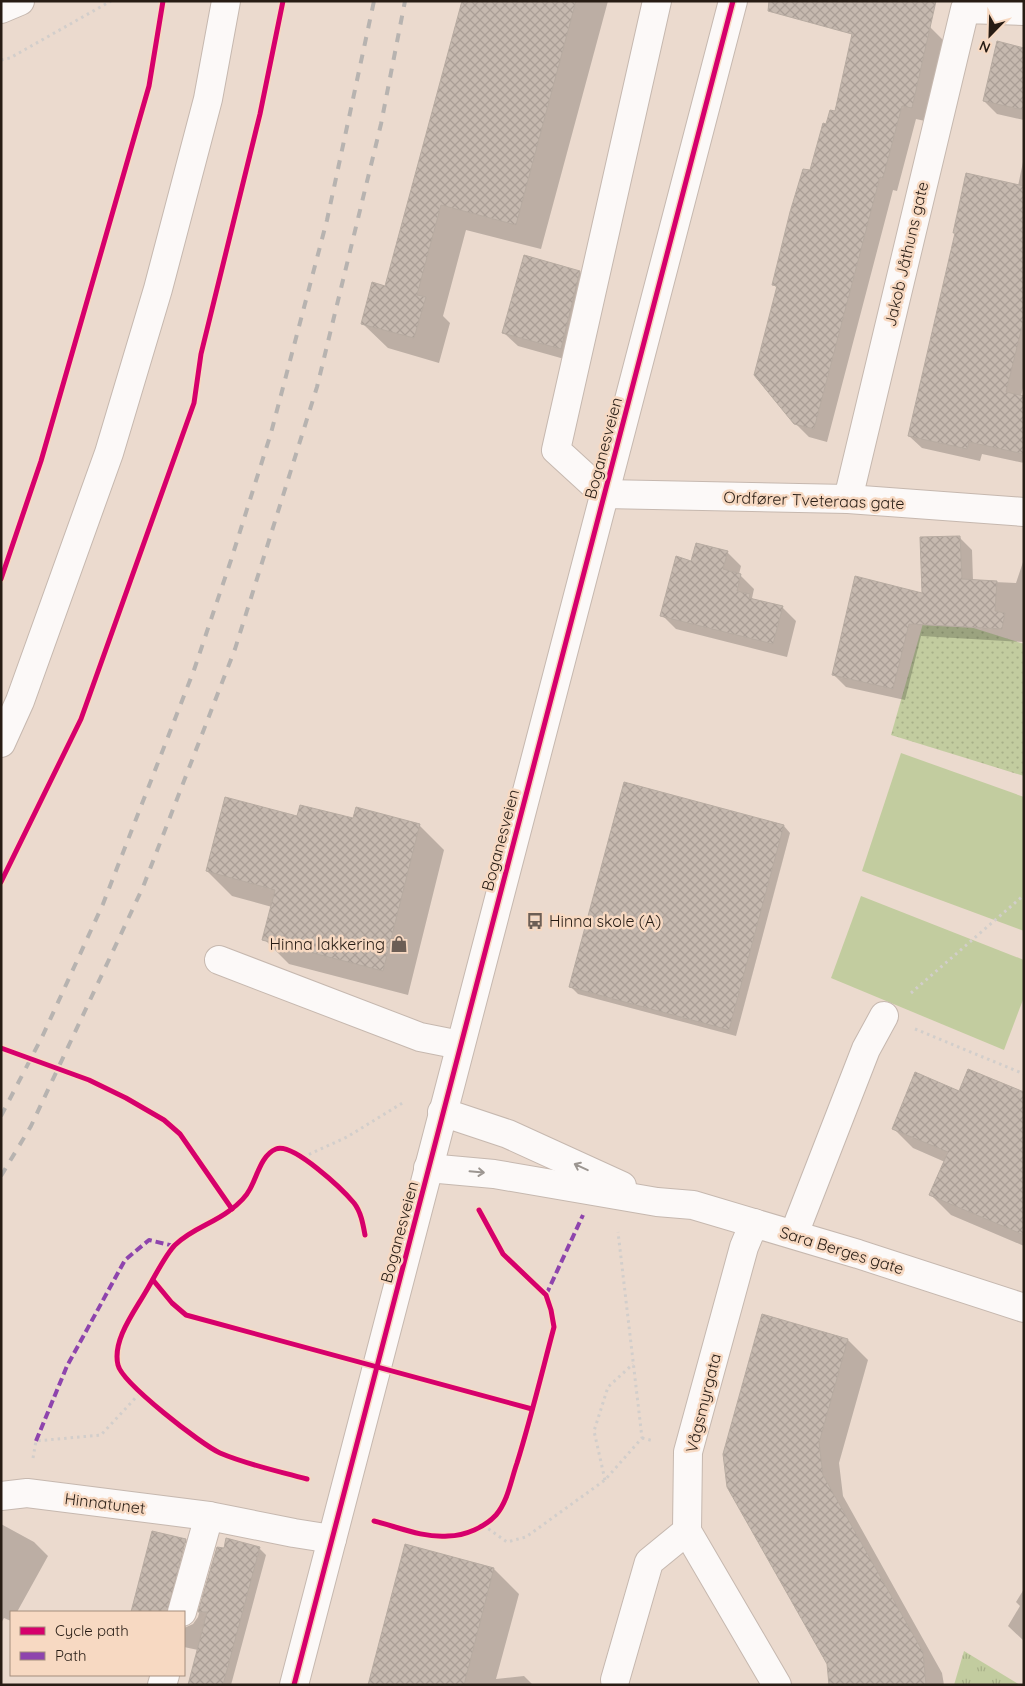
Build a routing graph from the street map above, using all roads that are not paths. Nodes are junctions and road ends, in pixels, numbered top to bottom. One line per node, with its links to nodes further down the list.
1 (20, 1): 5 (street)
2 (226, 1): 10 (street)
3 (657, 1): 7 (street)
4 (733, 1): 7 (street, Boganesveien)
5 (1, 9)
6 (1024, 11): 8 (street, Jakob Jåthuns gate)
7 (604, 494): 8 (street, Ordfører Tveteraas gate); 13 (street, Boganesveien)
8 (848, 499): 9 (street, Ordfører Tveteraas gate)
9 (1024, 512)
10 (1, 743)
11 (219, 960): 13 (street)
12 (884, 1016): 18 (street)
13 (460, 1046): 14 (street, Boganesveien)
14 (442, 1112): 15 (street, Boganesveien); 16 (street, Sara Berges gate, one-way to 14)
15 (428, 1168): 16 (street, Sara Berges gate, one-way to 16); 23 (street, Boganesveien)
16 (658, 1202): 17 (street, Sara Berges gate)
17 (754, 1223): 18 (street, Sara Berges gate); 22 (street, Vågsmyrgata)
18 (794, 1234): 19 (street, Sara Berges gate)
19 (1024, 1308)
20 (14, 1494): 21 (street, Hinnatunet)
21 (209, 1516): 23 (street, Hinnatunet); 24 (street)
22 (687, 1531): 25 (street); 27 (street)
23 (332, 1539): 26 (street, Boganesveien)
24 (182, 1611)
25 (615, 1680)
26 (294, 1685)
27 (777, 1685)

